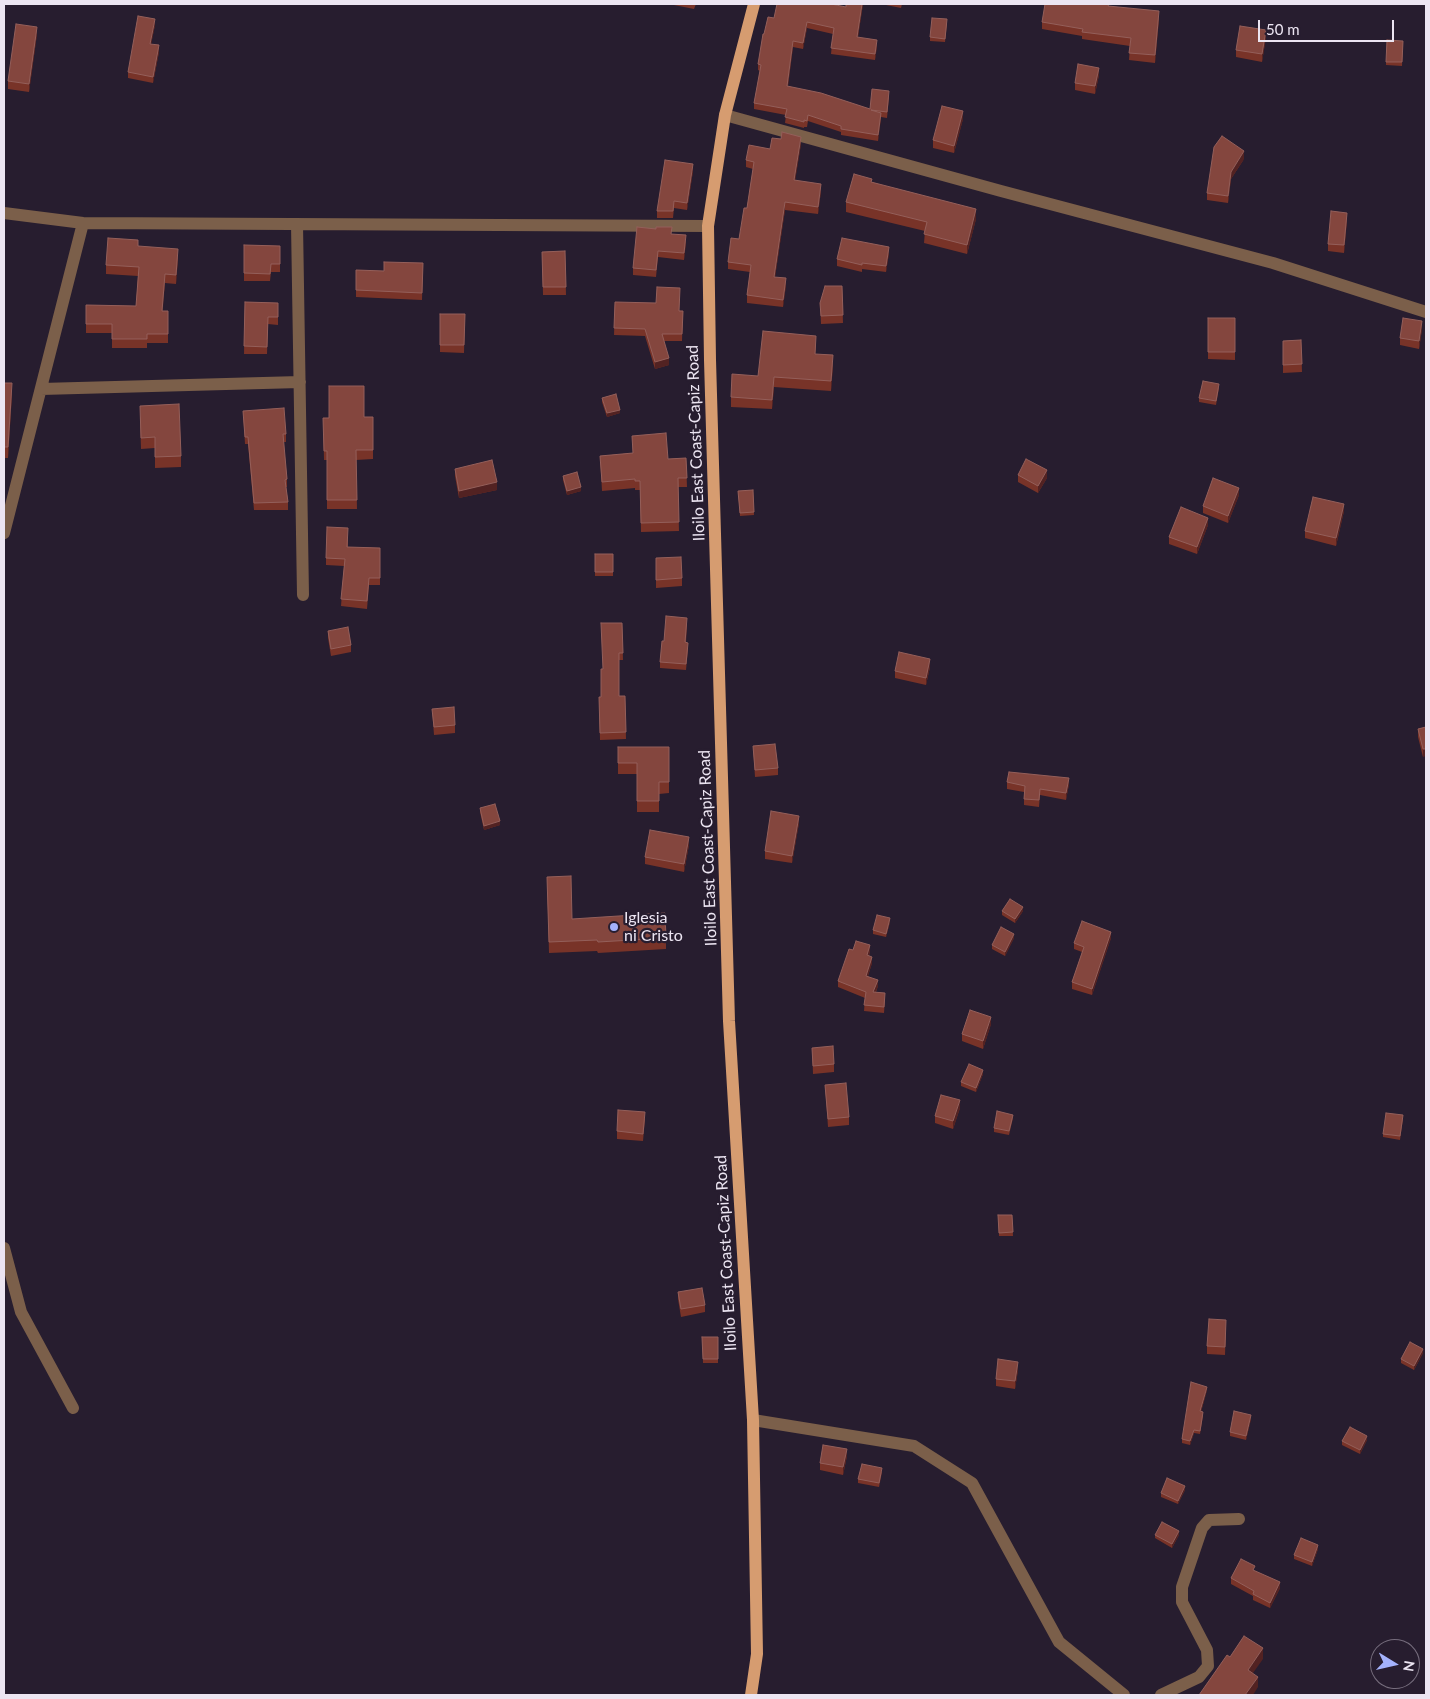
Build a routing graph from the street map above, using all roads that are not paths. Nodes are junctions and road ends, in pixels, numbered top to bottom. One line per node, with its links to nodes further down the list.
1 (754, 4): 2 (main road, Iloilo East Coast-Capiz Road)
2 (725, 115): 6 (main road, Iloilo East Coast-Capiz Road); 7 (street)
3 (4, 213): 4 (street)
4 (83, 223): 5 (street); 9 (street)
5 (297, 224): 6 (street); 8 (street)
6 (708, 226): 14 (main road, Iloilo East Coast-Capiz Road)
7 (1426, 312)
8 (300, 382): 9 (street); 11 (street)
9 (41, 389): 10 (street)
10 (4, 533)
11 (303, 595)
12 (4, 1248): 13 (street)
13 (73, 1408)
14 (752, 1420): 16 (main road, Iloilo East Coast-Capiz Road); 17 (street)
15 (1239, 1519): 18 (street)
16 (751, 1695)
17 (1124, 1695)
18 (1161, 1695)

